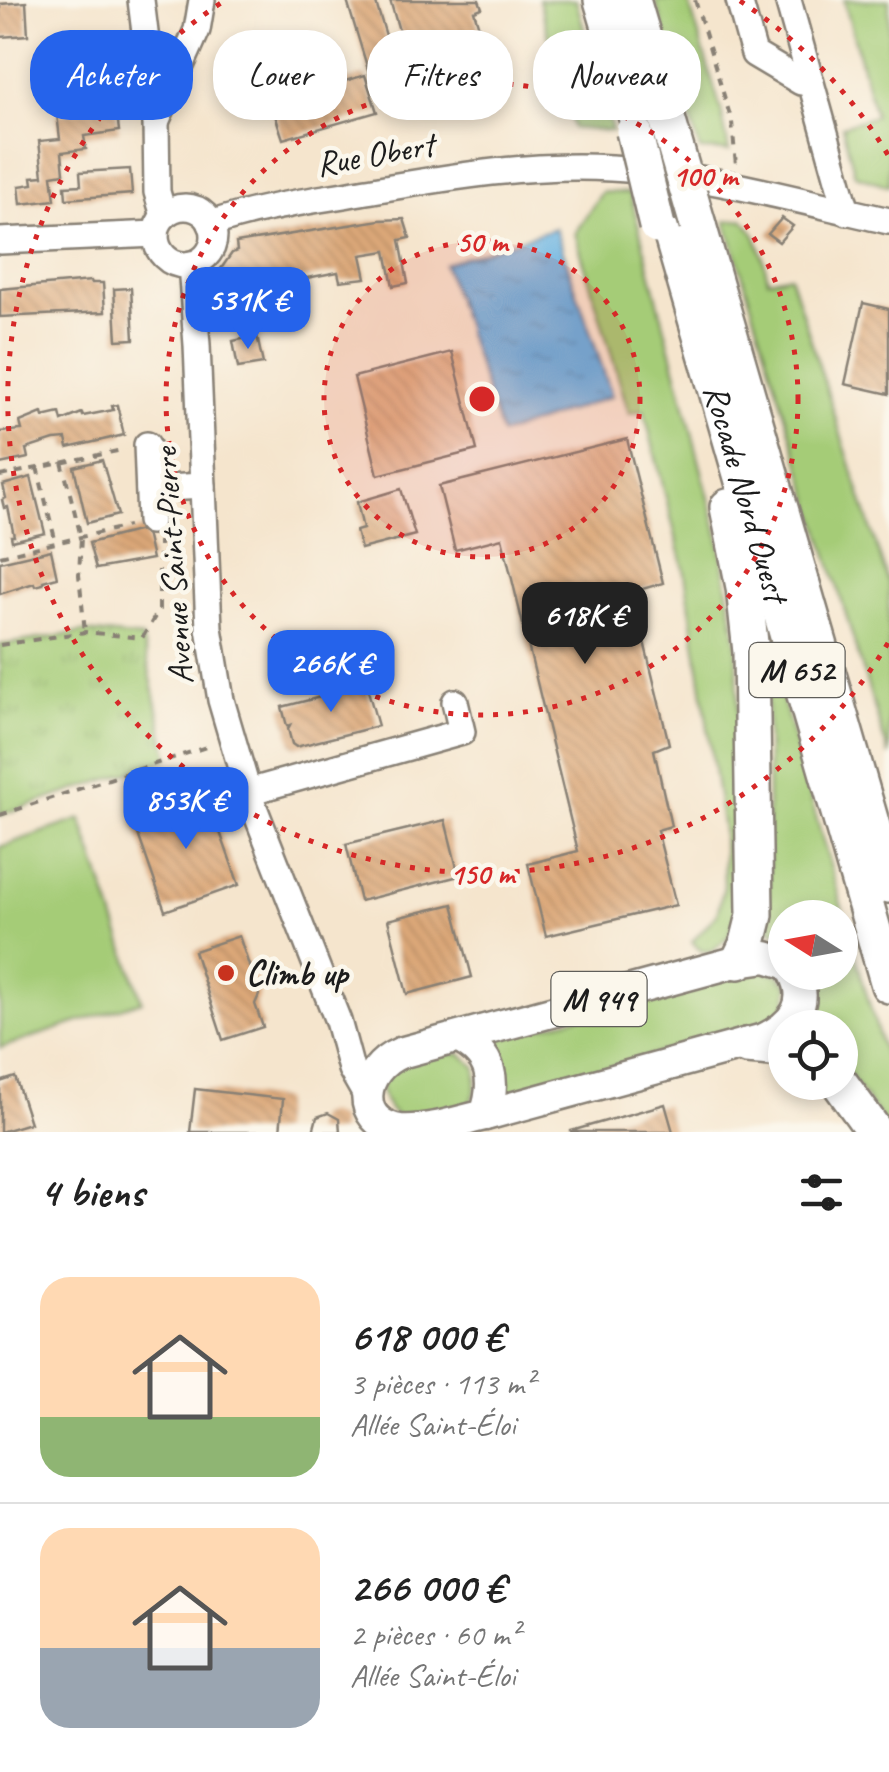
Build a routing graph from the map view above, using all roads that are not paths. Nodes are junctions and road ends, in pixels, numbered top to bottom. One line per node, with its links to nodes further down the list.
1 (140, 0): 7 (street)
2 (202, 0): 7 (street)
3 (739, 0): 6 (street)
4 (788, 0): 6 (street)
5 (615, 9): 11 (highway, Rocade Nord Ouest / M 652, bridge)
6 (809, 78): 8 (street)
7 (156, 122): 12 (street)
8 (847, 212): 9 (street, Rue Obert); 10 (street, Rue Obert)
9 (889, 221)
10 (211, 224): 12 (street); 14 (street)
11 (674, 224): 21 (highway, Rocade Nord Ouest / M 652); 25 (highway); 26 (highway, Rocade Nord Ouest / M 652)
12 (160, 225): 13 (street); 14 (street)
13 (0, 241)
14 (190, 264): 16 (street, Avenue Saint-Pierre)
15 (146, 445): 17 (street)
16 (203, 486): 17 (street); 20 (street, Avenue Saint-Pierre)
17 (149, 489): 18 (street)
18 (154, 520)
19 (454, 702): 20 (street)
20 (248, 792): 28 (street, Avenue Saint-Pierre)
21 (868, 810): 22 (highway); 23 (highway, Rocade Nord Ouest / M 652)
22 (889, 849)
23 (889, 885)
24 (768, 957): 25 (main road, M 949)
25 (739, 961): 29 (main road, M 949)
26 (889, 986)
27 (800, 990): 30 (main road, M 949)
28 (338, 1021): 32 (street, Avenue Saint-Pierre); 34 (street, Avenue Saint-Pierre)
29 (459, 1038): 32 (main road); 35 (main road)
30 (746, 1046): 31 (highway); 35 (main road, M 949)
31 (768, 1047)
32 (400, 1053): 34 (main road)
33 (852, 1100): 37 (highway)
34 (374, 1115): 36 (main road)
35 (485, 1115): 36 (main road)
36 (423, 1131)
37 (875, 1132)

